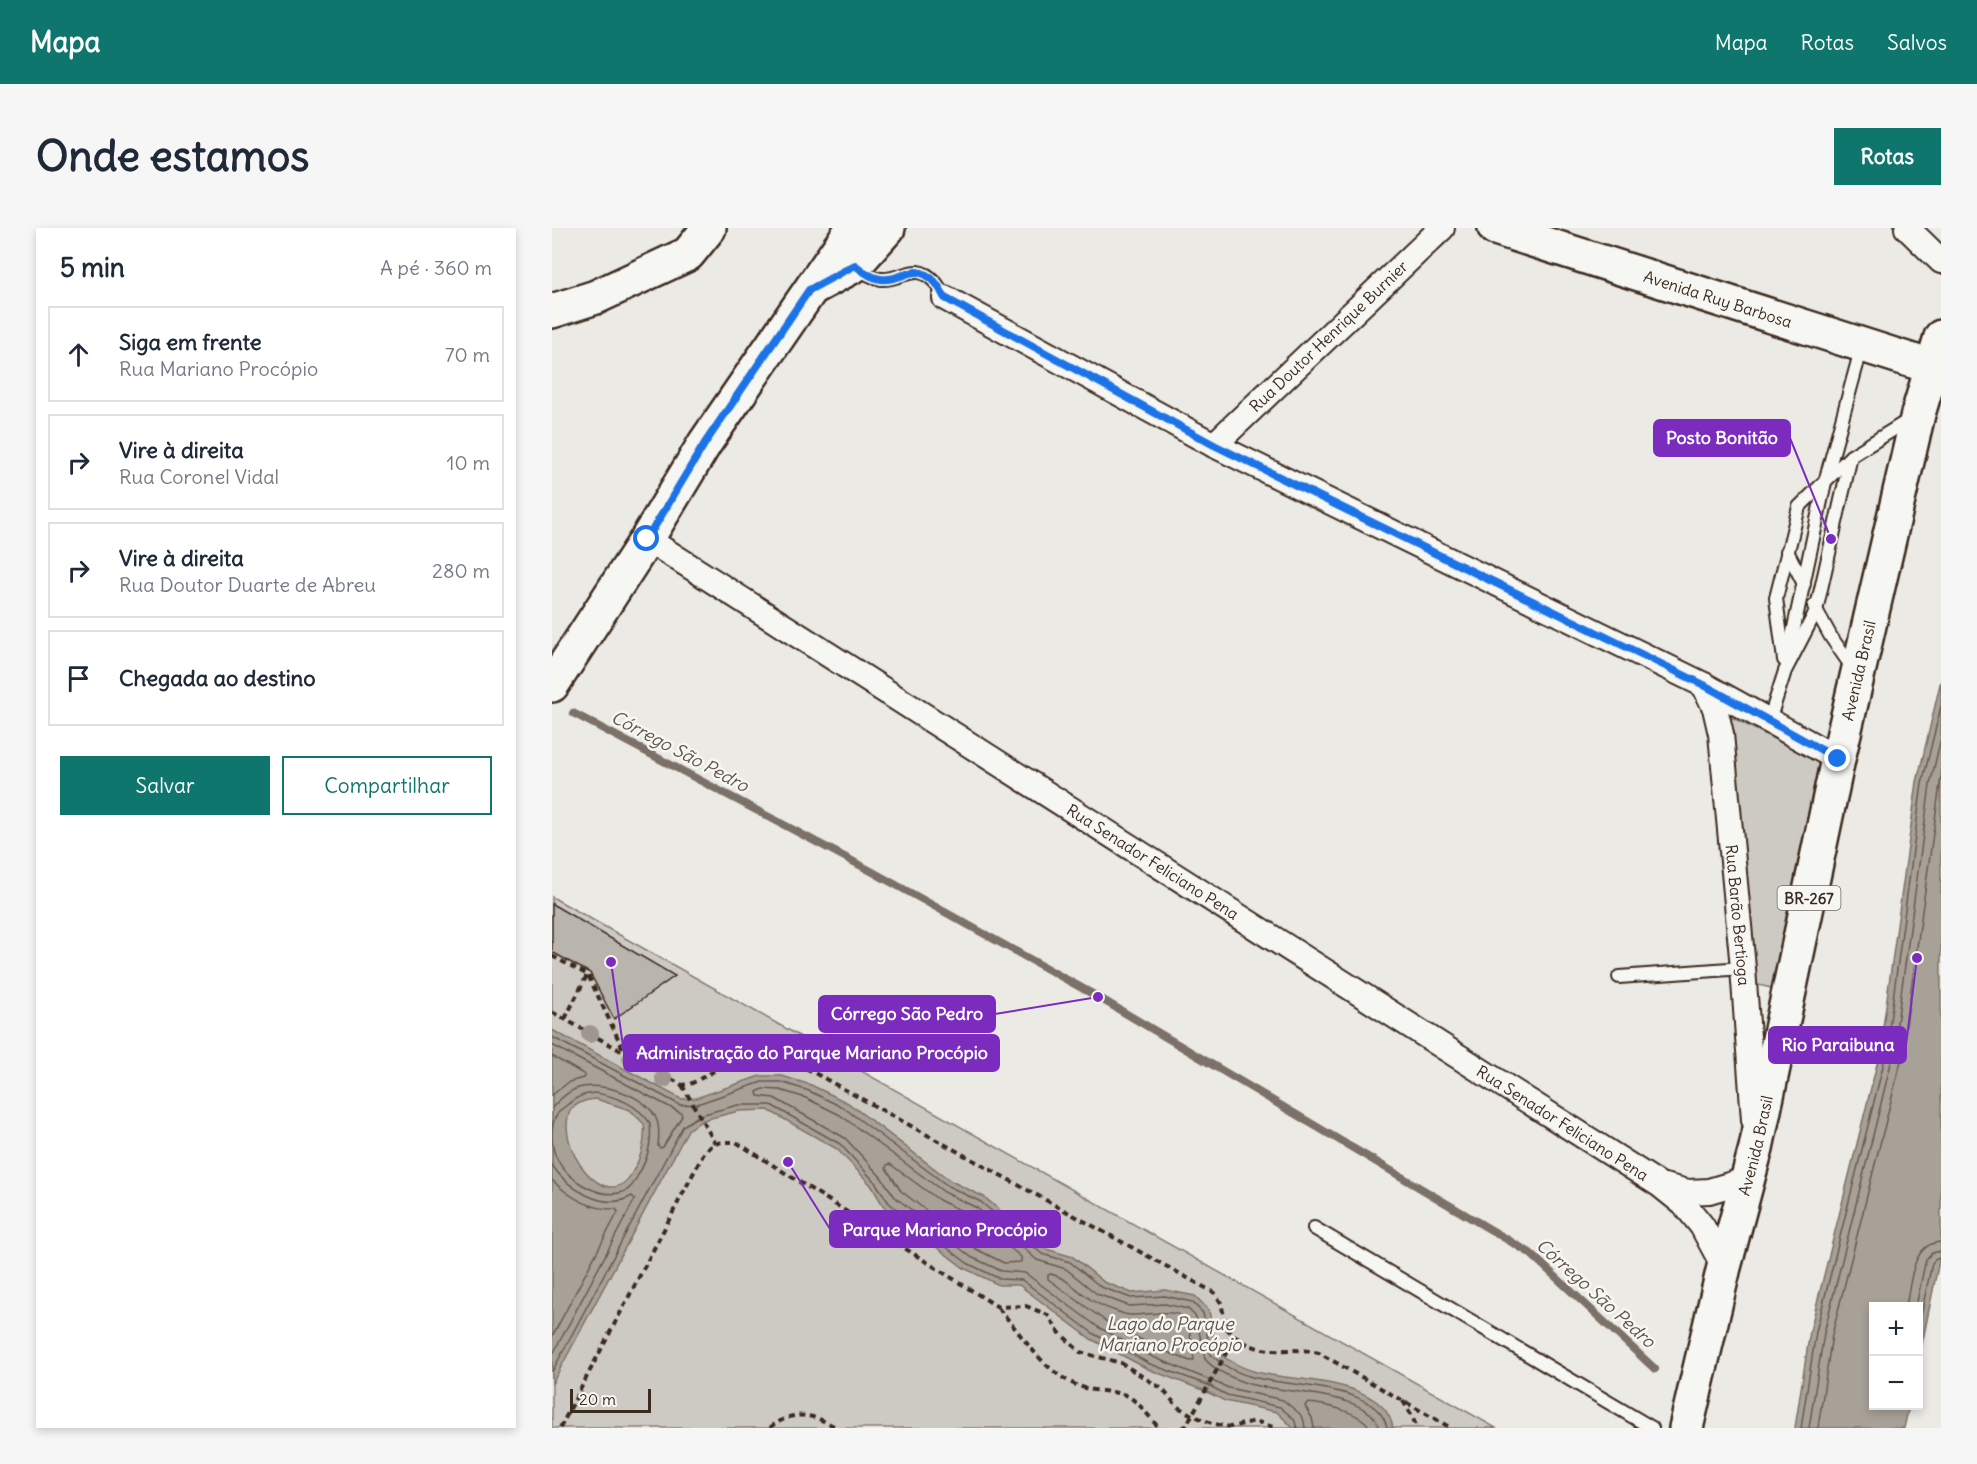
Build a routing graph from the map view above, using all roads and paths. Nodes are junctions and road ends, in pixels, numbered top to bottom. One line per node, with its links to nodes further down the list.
1 (709, 228): 11 (main road)
2 (853, 228): 9 (main road)
3 (888, 228): 8 (main road)
4 (1442, 228): 15 (street, Rua Doutor Henrique Burnier)
5 (1495, 228): 12 (main road, Avenida Ruy Barbosa)
6 (1907, 228): 7 (street)
7 (1941, 261)
8 (855, 265): 9 (main road); 10 (lane)
9 (809, 290): 18 (main road)
10 (945, 298): 15 (street)
11 (552, 311)
12 (1862, 344): 13 (main road, Avenida Ruy Barbosa); 17 (lane)
13 (1938, 358): 14 (main road, Avenida Brasil / BR-267)
14 (1918, 414): 16 (lane); 23 (main road, Avenida Brasil / BR-267)
15 (1214, 445): 25 (street)
16 (1851, 456): 17 (lane); 21 (lane)
17 (1825, 482): 19 (lane); 20 (lane)
18 (647, 539): 24 (main road); 38 (street, Rua Senador Feliciano Pena)
19 (1787, 551): 20 (lane); 22 (lane)
20 (1804, 584): 21 (lane); 22 (lane)
21 (1816, 611): 22 (lane); 23 (lane)
22 (1785, 671): 26 (lane)
23 (1858, 676): 27 (main road, Avenida Brasil / BR-267)
24 (552, 685)
25 (1704, 685): 26 (street); 29 (street, Rua Barão Bertioga)
26 (1769, 722): 27 (street)
27 (1838, 759): 37 (main road, Avenida Brasil / BR-267)
28 (552, 956): 30 (path)
29 (1743, 968): 31 (lane); 37 (street, Rua Barão Bertioga)
30 (588, 975): 33 (path); 34 (path)
31 (1619, 977)
32 (552, 1012): 33 (path)
33 (565, 1019): 34 (path)
34 (624, 1051): 35 (path)
35 (682, 1085): 36 (path); 42 (path)
36 (715, 1143): 41 (path); 45 (path)
37 (1752, 1164): 38 (street, Rua Senador Feliciano Pena); 40 (main road, Avenida Brasil / BR-267)
38 (1660, 1185): 40 (street, Rua Senador Feliciano Pena)
39 (1314, 1228): 53 (lane)
40 (1724, 1267): 54 (main road, Avenida Brasil / BR-267)
41 (998, 1307): 44 (path); 48 (path)
42 (1235, 1337): 43 (path); 44 (path)
43 (1401, 1398): 51 (path); 52 (path)
44 (1192, 1415): 49 (path); 50 (path)
45 (560, 1428)
46 (770, 1428): 47 (path)
47 (837, 1428)
48 (1159, 1428)
49 (1182, 1428)
50 (1276, 1428)
51 (1417, 1428)
52 (1451, 1428)
53 (1652, 1428)
54 (1686, 1428)

